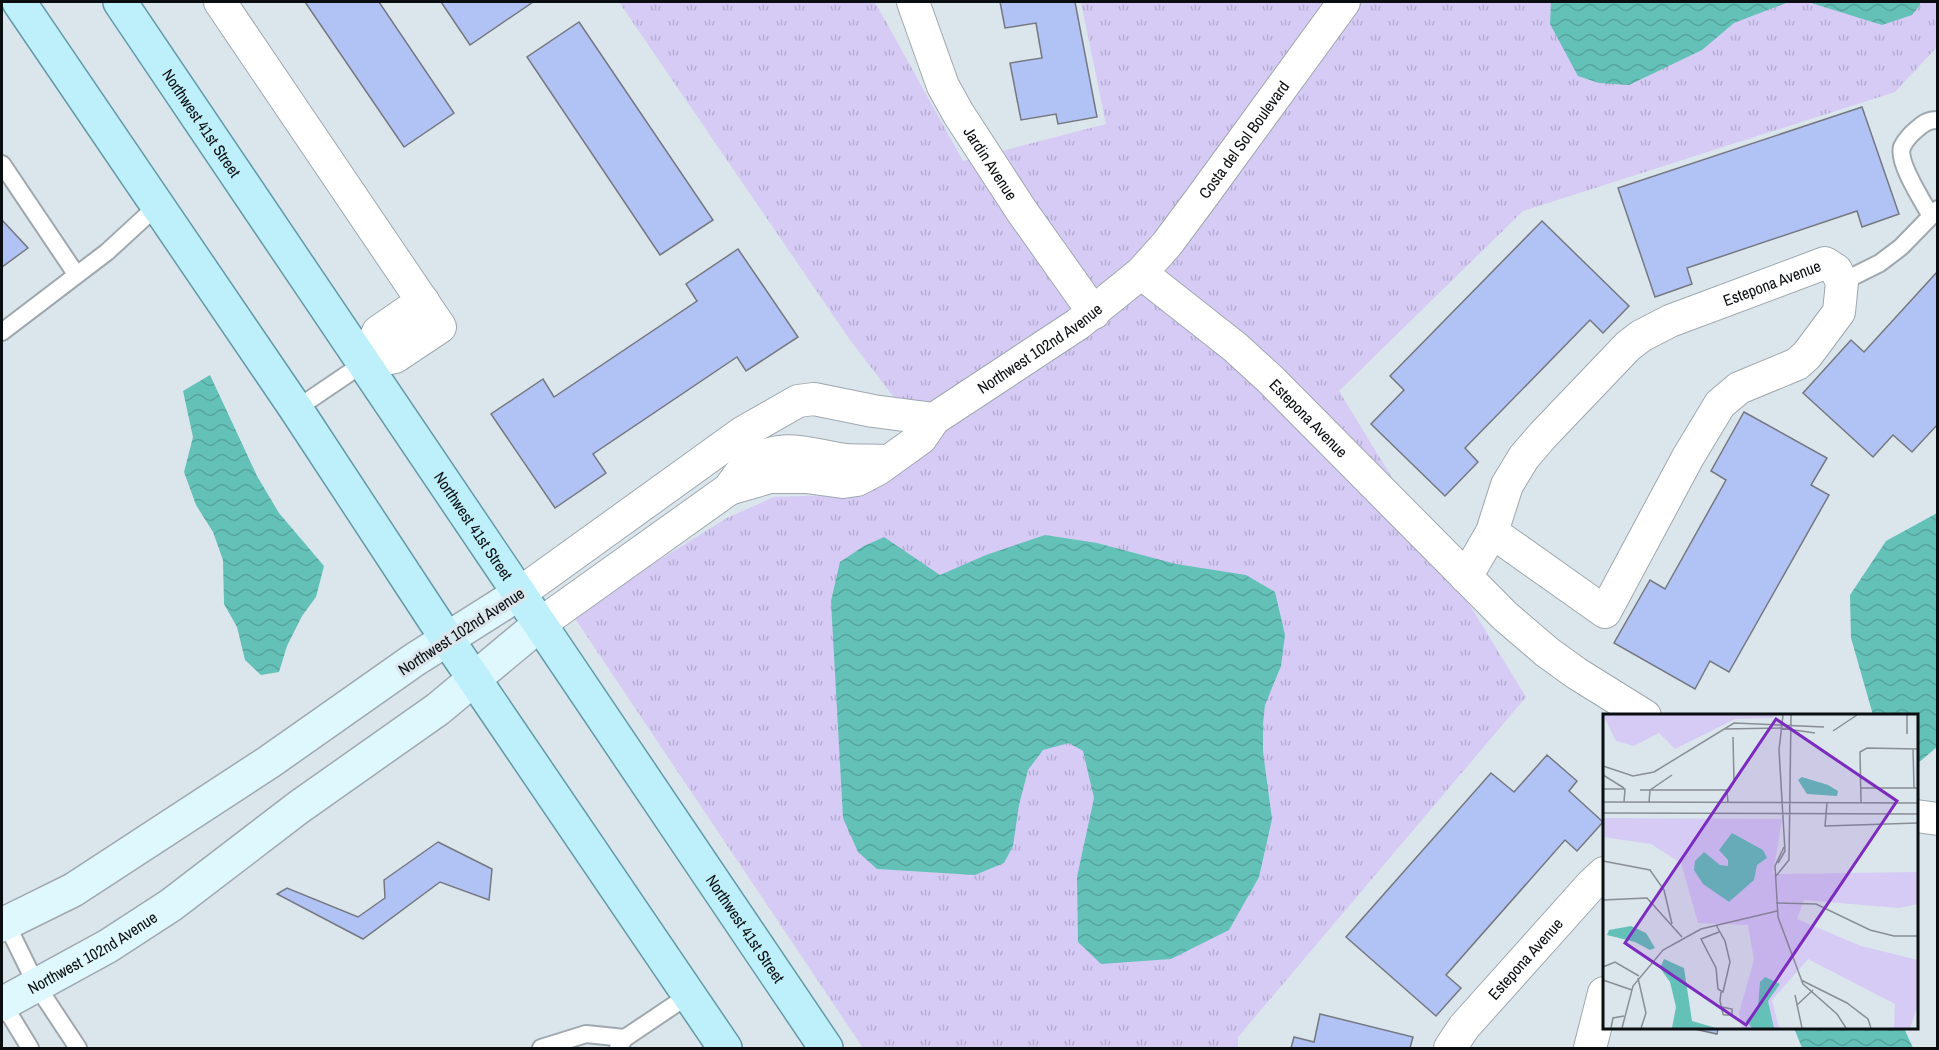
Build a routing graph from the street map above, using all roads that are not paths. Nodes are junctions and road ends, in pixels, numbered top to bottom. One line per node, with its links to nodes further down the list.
1 (19, 2): 8 (main road)
2 (120, 2): 16 (main road, Northwest 41st Street)
3 (220, 2): 13 (street)
4 (913, 2): 14 (street, Jardin Avenue)
5 (1344, 2): 10 (street, Costa del Sol Boulevard)
6 (1938, 120): 9 (lane)
7 (2, 164): 11 (lane)
8 (157, 206): 11 (lane); 18 (main road)
9 (1934, 213): 12 (lane)
10 (1142, 273): 14 (street, Northwest 102nd Avenue); 25 (street, Estepona Avenue)
11 (76, 274): 15 (lane)
12 (1842, 282): 24 (street, Estepona Avenue); 24 (street, Estepona Avenue)
13 (423, 302): 16 (street); 16 (street)
14 (1094, 313): 20 (street, Northwest 102nd Avenue)
15 (2, 332)
16 (364, 363): 18 (lane); 26 (main road, Northwest 41st Street)
17 (795, 403): 19 (street, Northwest 102nd Avenue); 21 (street); 26 (street, Northwest 102nd Avenue)
18 (296, 409): 28 (main road)
19 (874, 411): 20 (street, Northwest 102nd Avenue); 22 (street)
20 (934, 419): 22 (street, Northwest 102nd Avenue)
21 (794, 450): 22 (street, Northwest 102nd Avenue); 23 (street, Northwest 102nd Avenue)
22 (875, 460): 23 (street, Northwest 102nd Avenue)
23 (729, 489): 27 (street, Northwest 102nd Avenue)
24 (1492, 532): 25 (street, Estepona Avenue)
25 (1466, 577): 30 (street, Estepona Avenue)
26 (520, 593): 27 (main road, Northwest 41st Street); 28 (street, Northwest 102nd Avenue)
27 (540, 624): 29 (street, Northwest 102nd Avenue); 44 (main road, Northwest 41st Street)
28 (447, 639): 29 (main road); 34 (street, Northwest 102nd Avenue)
29 (474, 679): 35 (street, Northwest 102nd Avenue); 36 (main road)
30 (1642, 714)
31 (1918, 816): 32 (street)
32 (1938, 819)
33 (1603, 875): 45 (street, Estepona Avenue)
34 (3, 921): 35 (lane)
35 (37, 986): 38 (street, Northwest 102nd Avenue); 41 (lane)
36 (689, 995): 39 (lane); 43 (main road)
37 (1603, 1000): 46 (street)
38 (2, 1003): 40 (lane)
39 (622, 1043): 42 (lane)
40 (30, 1048)
41 (78, 1048)
42 (541, 1048)
43 (725, 1048)
44 (826, 1048)
45 (1450, 1048)
46 (1590, 1048)

